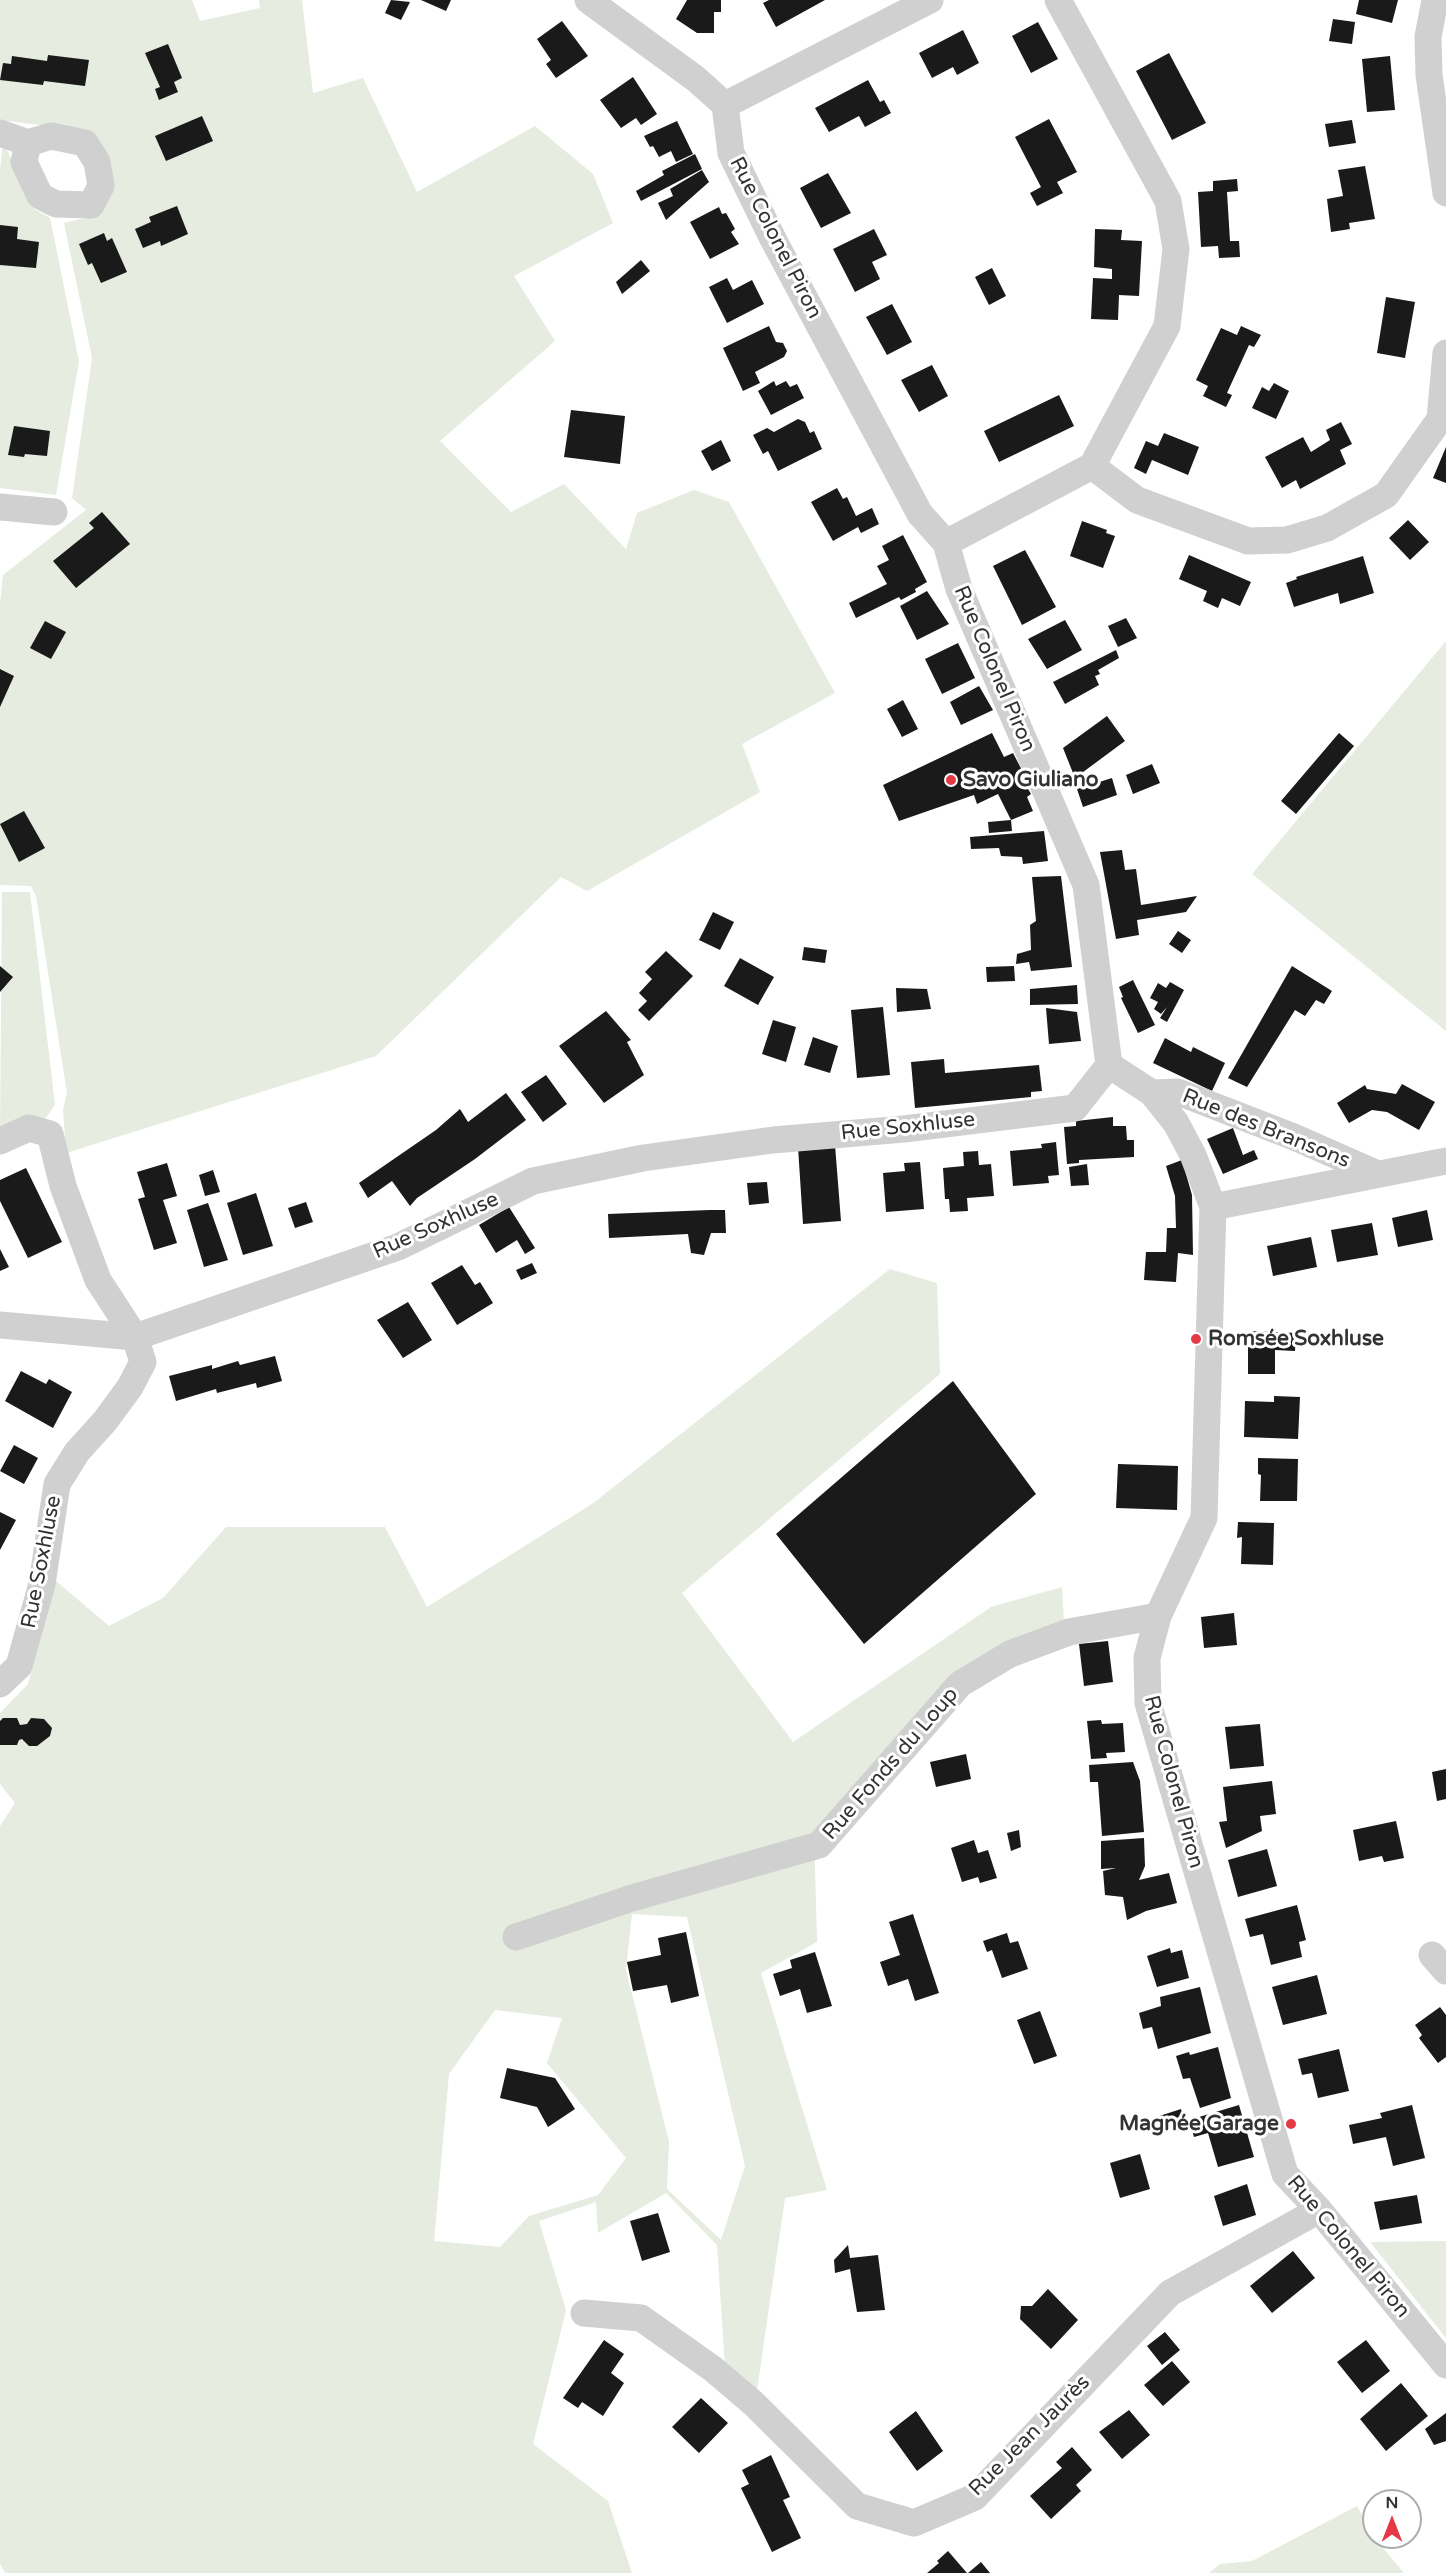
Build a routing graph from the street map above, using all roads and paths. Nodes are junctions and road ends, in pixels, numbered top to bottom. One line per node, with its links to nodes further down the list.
1 (588, 0): 5 (street)
2 (930, 0): 5 (street)
3 (1058, 0): 10 (street)
4 (1435, 0): 8 (street)
5 (725, 105): 13 (street, Rue Colonel Piron)
6 (0, 133): 7 (street)
7 (28, 143)
8 (1446, 193)
9 (1446, 353): 10 (street)
10 (1092, 466): 13 (street)
11 (0, 507): 12 (street)
12 (54, 512)
13 (946, 543): 14 (street, Rue Colonel Piron)
14 (1109, 1065): 15 (street, Rue Colonel Piron); 21 (street, Rue Soxhluse)
15 (1152, 1093): 18 (street, Rue des Bransons); 19 (street, Rue Colonel Piron)
16 (0, 1141): 21 (street)
17 (1446, 1161): 18 (street)
18 (1378, 1174): 19 (street)
19 (1213, 1207): 22 (street, Rue Colonel Piron)
20 (0, 1325): 21 (street)
21 (135, 1337): 23 (street, Rue Soxhluse)
22 (1158, 1616): 24 (street, Rue Fonds du Loup); 25 (street, Rue Colonel Piron)
23 (0, 1684)
24 (516, 1937)
25 (1319, 2210): 26 (street, Rue Jean Jaurès); 27 (street, Rue Colonel Piron)
26 (584, 2313)
27 (1446, 2365)

